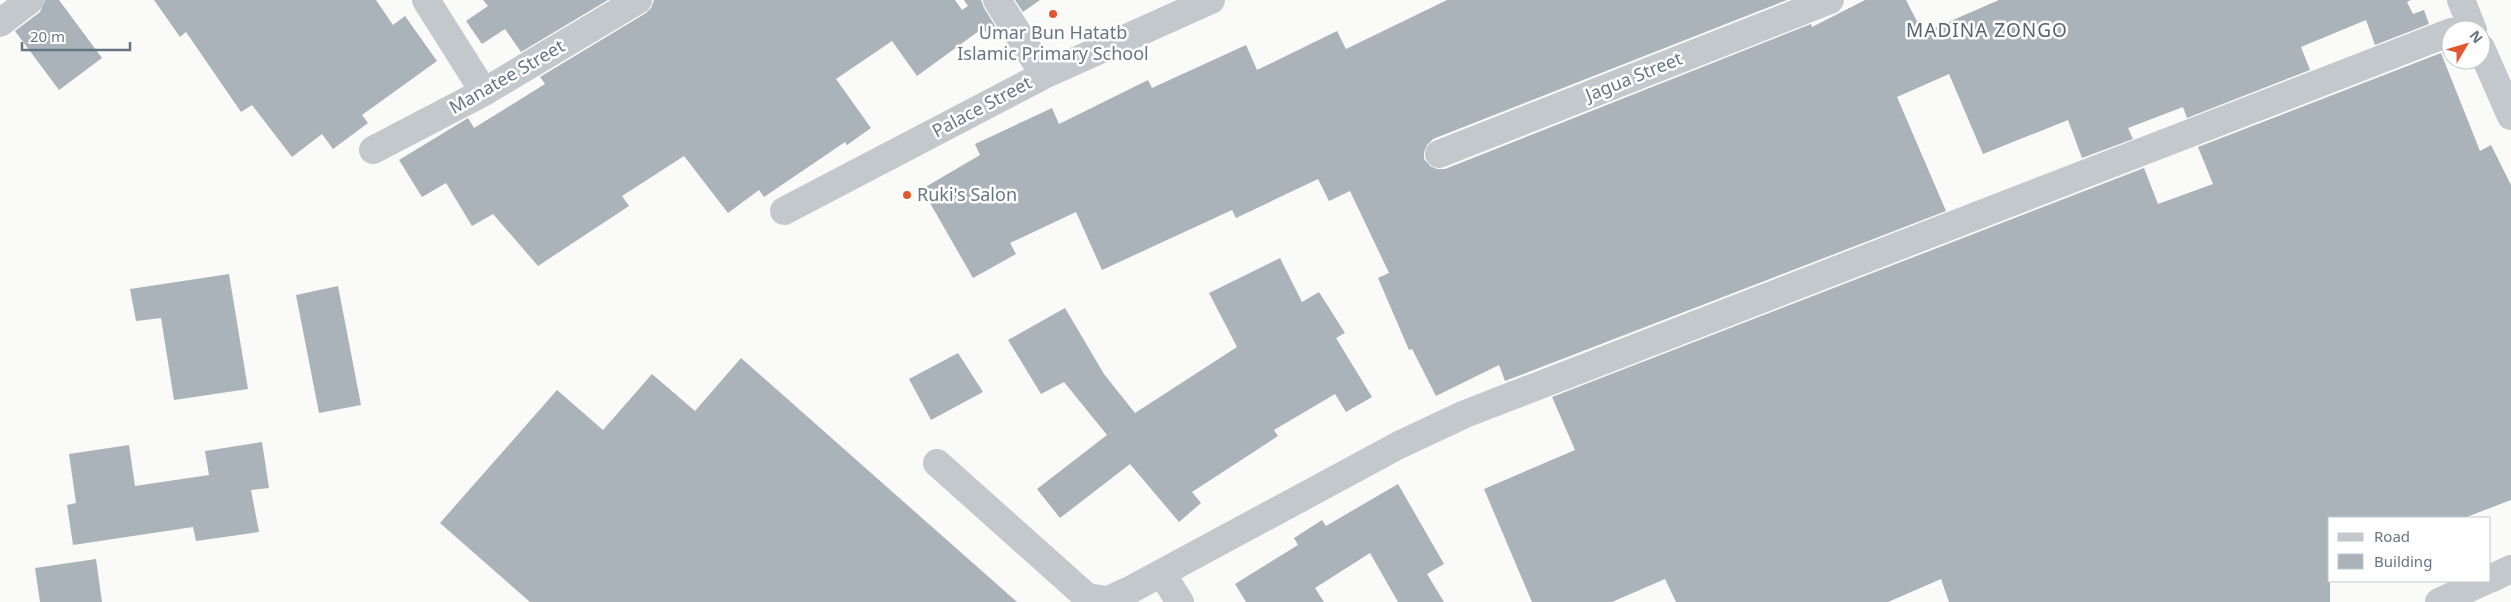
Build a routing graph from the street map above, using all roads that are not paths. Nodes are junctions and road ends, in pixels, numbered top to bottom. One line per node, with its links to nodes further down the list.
1 (30, 0): 7 (street)
2 (426, 0): 11 (street)
3 (638, 0): 11 (street, Manatee Street)
4 (997, 0): 10 (street)
5 (1211, 0): 10 (street, Palace Street)
6 (1830, 0): 14 (street, Jagua Street)
7 (0, 23)
8 (2441, 36): 18 (street)
9 (2487, 70): 12 (street)
10 (1044, 75): 15 (street, Palace Street)
11 (484, 92): 13 (street, Manatee Street)
12 (2511, 116)
13 (373, 150)
14 (1439, 154)
15 (784, 210)
16 (937, 464): 18 (street)
17 (2511, 569): 19 (street)
18 (1162, 574): 21 (street)
19 (2491, 578)
20 (2483, 582): 22 (street)
21 (1180, 602)
22 (2439, 602)

